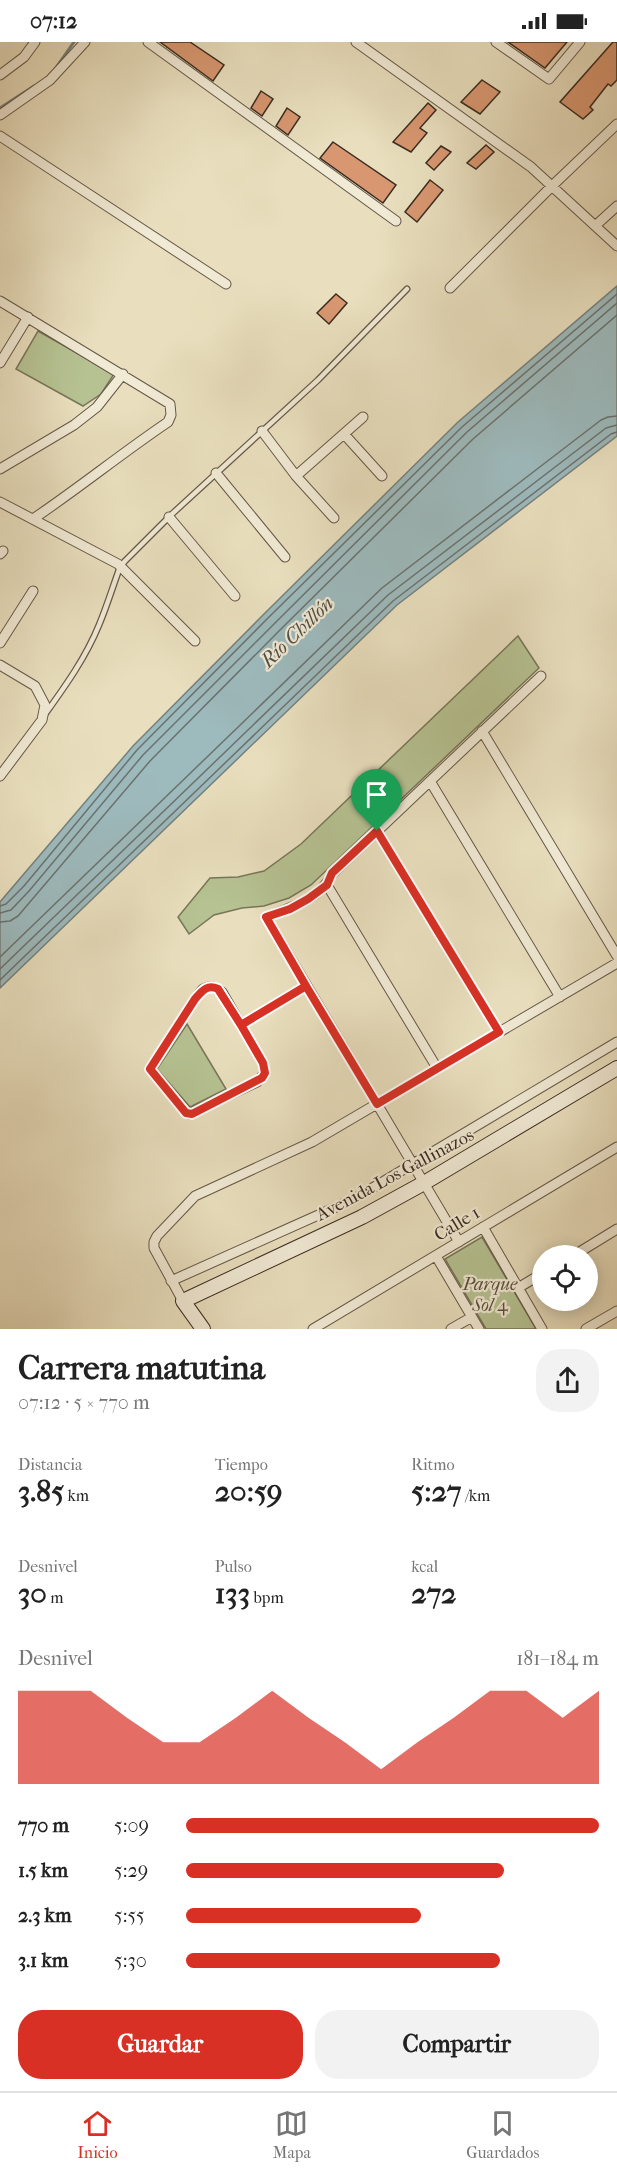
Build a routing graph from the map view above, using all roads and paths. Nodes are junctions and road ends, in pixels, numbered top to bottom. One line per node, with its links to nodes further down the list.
1 (35, 42): 7 (street)
2 (85, 42): 8 (street)
3 (148, 42): 13 (street)
4 (356, 42): 11 (street)
5 (496, 42): 6 (street)
6 (580, 42)
7 (0, 75)
8 (0, 115)
9 (617, 124): 11 (street)
10 (0, 136): 16 (street)
11 (552, 186): 14 (street); 17 (street)
12 (617, 206): 14 (street)
13 (396, 221)
14 (595, 226): 15 (street)
15 (617, 246)
16 (226, 284)
17 (450, 288)
18 (407, 289): 24 (lane)
19 (0, 301): 20 (street)
20 (28, 317): 21 (street); 22 (street)
21 (0, 363)
22 (123, 374): 26 (street); 33 (street)
23 (363, 417): 25 (street)
24 (262, 431): 27 (lane); 28 (street)
25 (344, 434): 28 (street); 29 (street)
26 (0, 469)
27 (216, 473): 31 (lane); 34 (street)
28 (296, 476): 32 (street)
29 (382, 476)
30 (0, 502): 33 (street)
31 (169, 517): 35 (lane); 37 (street)
32 (334, 518)
33 (33, 519): 35 (street)
34 (285, 557)
35 (120, 567): 38 (street); 42 (lane)
36 (33, 591): 39 (street)
37 (235, 596)
38 (195, 641)
39 (0, 643)
40 (0, 665): 42 (street)
41 (541, 676): 43 (street)
42 (44, 715): 44 (street)
43 (482, 731): 45 (street); 48 (street)
44 (0, 776)
45 (430, 781): 46 (street); 51 (street)
46 (377, 831): 47 (street); 53 (street)
47 (327, 885): 50 (street); 55 (street)
48 (617, 956)
49 (617, 963): 51 (street)
50 (306, 986): 52 (street); 57 (street)
51 (560, 997): 53 (street)
52 (241, 1025): 52 (street)
53 (499, 1032): 55 (street)
54 (617, 1042): 59 (street)
55 (437, 1068): 57 (street)
56 (617, 1068): 60 (street, Avenida Los Gallinazos)
57 (377, 1104): 59 (street); 67 (street)
58 (617, 1147): 61 (street, Calle 1)
59 (413, 1165): 60 (street); 67 (street)
60 (424, 1183): 63 (street); 69 (street, Avenida Los Gallinazos)
61 (483, 1227): 63 (street, Calle 1); 68 (street)
62 (617, 1229): 64 (street)
63 (459, 1242): 65 (street, Calle 1)
64 (591, 1245)
65 (436, 1256): 71 (street); 73 (street, Calle 1)
66 (532, 1280): 68 (street)
67 (171, 1281): 69 (street)
68 (518, 1288): 76 (street)
69 (183, 1301): 72 (street)
70 (617, 1311): 77 (street)
71 (472, 1317): 74 (street); 75 (street)
72 (203, 1329)
73 (313, 1329)
74 (451, 1329)
75 (479, 1329)
76 (542, 1329)
77 (586, 1329)

